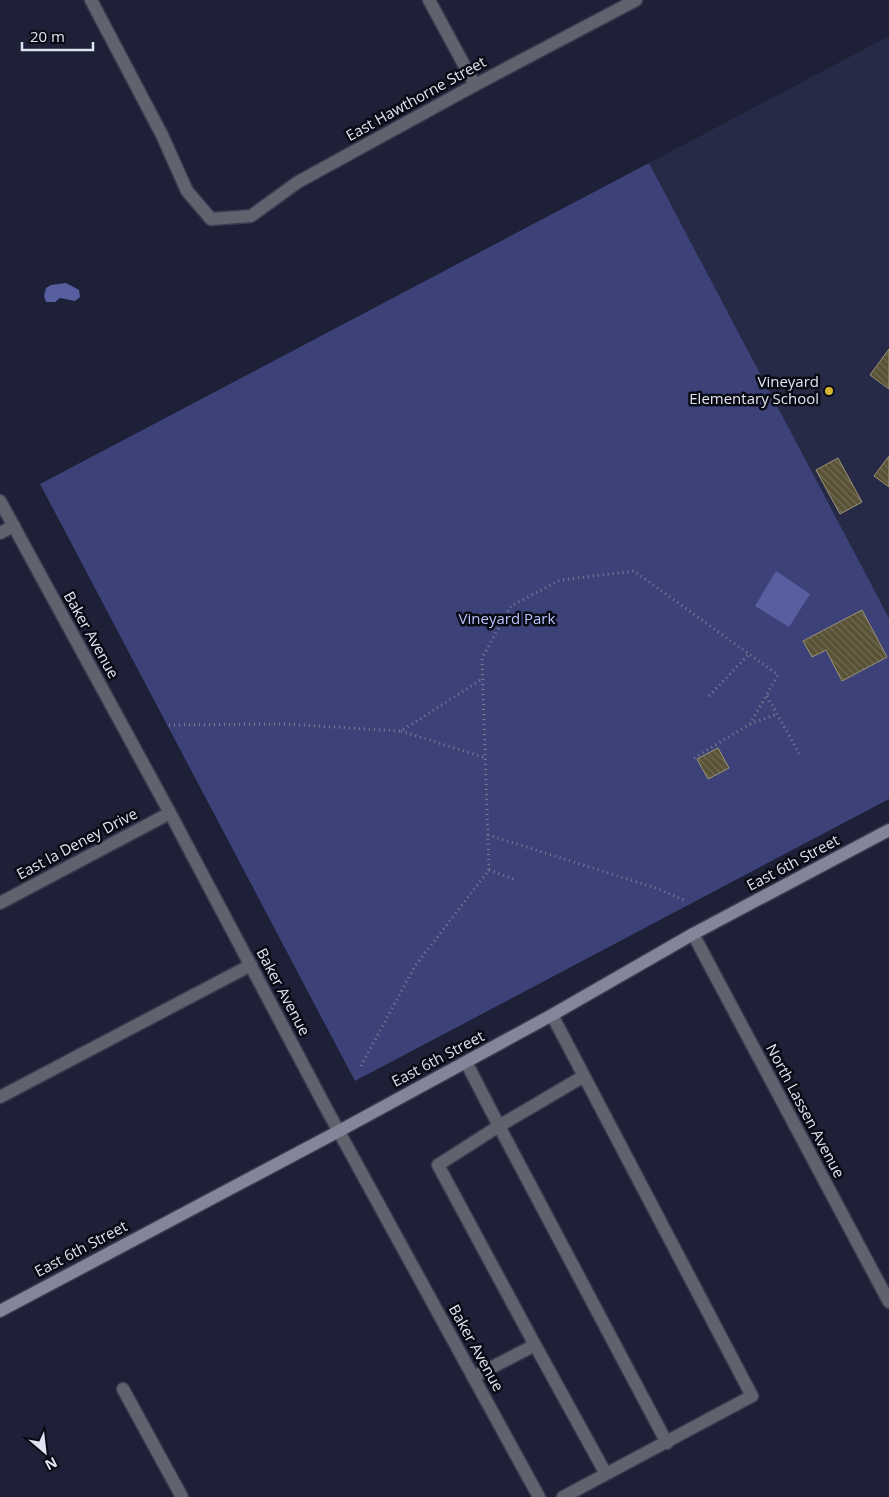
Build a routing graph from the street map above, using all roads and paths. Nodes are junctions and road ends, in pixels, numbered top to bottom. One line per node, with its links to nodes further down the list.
1 (91, 0): 4 (street, East Hawthorne Street)
2 (429, 0): 4 (street)
3 (636, 0): 4 (street, East Hawthorne Street)
4 (475, 85)
5 (0, 501): 6 (street, Baker Avenue)
6 (14, 526): 7 (street); 19 (street, Baker Avenue)
7 (0, 533)
8 (749, 654): 9 (path); 10 (path); 11 (path)
9 (483, 679): 15 (path); 17 (path)
10 (708, 696)
11 (767, 696): 12 (path); 13 (path)
12 (777, 714): 13 (path); 16 (path)
13 (750, 724): 18 (path)
14 (169, 725): 15 (path)
15 (401, 731): 17 (path)
16 (800, 755)
17 (486, 758): 21 (path)
18 (694, 758)
19 (170, 813): 25 (street, East la Deney Drive); 27 (street, Baker Avenue)
20 (889, 830): 26 (main road, East 6th Street)
21 (488, 835): 22 (path); 24 (path)
22 (489, 870): 23 (path); 30 (path)
23 (514, 879)
24 (686, 900)
25 (0, 903)
26 (693, 934): 28 (main road, East 6th Street); 35 (street, North Lassen Avenue)
27 (251, 965): 32 (street); 34 (street, Baker Avenue)
28 (552, 1015): 29 (main road, East 6th Street); 31 (street)
29 (466, 1062): 33 (street); 34 (main road, East 6th Street)
30 (361, 1066)
31 (584, 1076): 33 (street); 40 (street)
32 (0, 1097)
33 (499, 1126): 37 (street); 40 (street)
34 (339, 1131): 36 (main road, East 6th Street); 38 (street, Baker Avenue)
35 (889, 1302)
36 (0, 1311)
37 (535, 1345): 38 (street); 41 (street)
38 (473, 1377): 43 (street, Baker Avenue)
39 (123, 1389): 42 (street)
40 (667, 1442): 41 (street)
41 (606, 1474): 44 (street)
42 (182, 1497)
43 (539, 1497)
44 (563, 1497)

